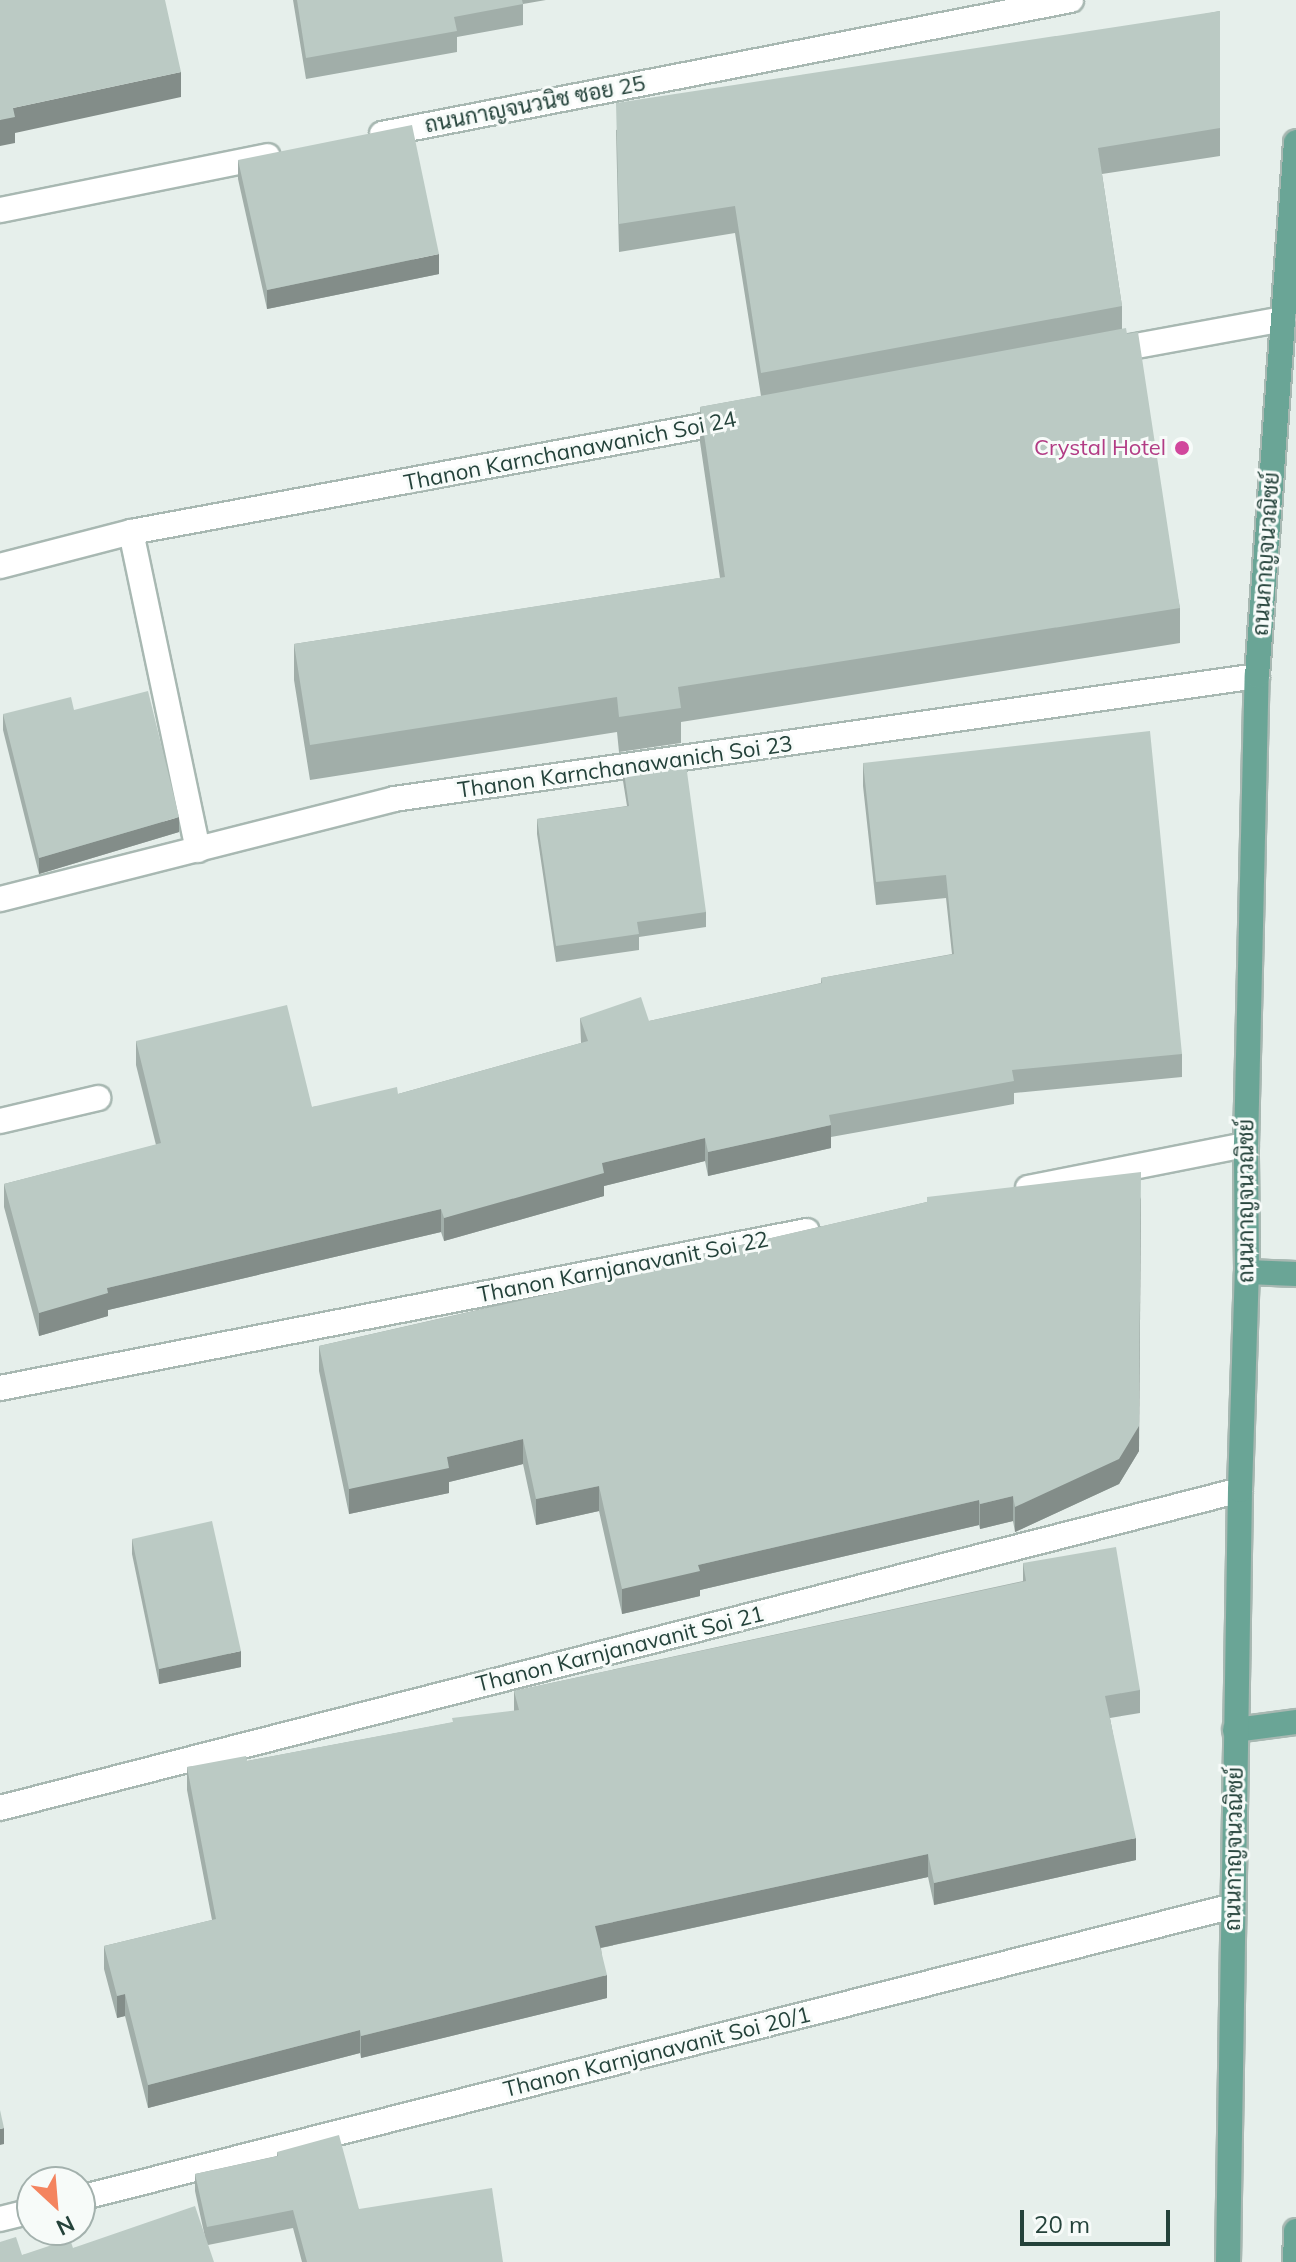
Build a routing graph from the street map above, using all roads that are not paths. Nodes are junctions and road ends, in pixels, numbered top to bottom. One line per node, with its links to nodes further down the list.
1 (1071, 0): 2 (street, ถนนกาญจนวนิช ซอย 25)
2 (356, 139)
3 (1296, 142): 6 (main road, ถนนกาญจนวณิชย์)
4 (294, 151): 5 (street)
5 (0, 210)
6 (1283, 319): 7 (street); 11 (main road, ถนนกาญจนวณิชย์)
7 (1081, 356)
8 (754, 417): 9 (street, Thanon Karnchanawanich Soi 24)
9 (131, 532): 10 (street, Thanon Karnchanawanich Soi 24); 12 (street)
10 (0, 566)
11 (1257, 676): 12 (street, Thanon Karnchanawanich Soi 23); 16 (main road, ถนนกาญจนวณิชย์)
12 (198, 850): 13 (street, Thanon Karnchanawanich Soi 23)
13 (0, 899)
14 (98, 1098): 15 (street)
15 (0, 1121)
16 (1246, 1145): 17 (street); 19 (main road, ถนนกาญจนวณิชย์)
17 (1012, 1191)
18 (825, 1227): 21 (street, Thanon Karnjanavanit Soi 22)
19 (1247, 1272): 20 (main road); 22 (main road, ถนนกาญจนวณิชย์)
20 (1296, 1274)
21 (0, 1388)
22 (1240, 1490): 24 (main road, ถนนกาญจนวณิชย์); 25 (street, Thanon Karnjanavanit Soi 21)
23 (1296, 1722): 24 (main road)
24 (1235, 1730): 26 (main road, ถนนกาญจนวณิชย์)
25 (0, 1808)
26 (1233, 1906): 27 (street, Thanon Karnjanavanit Soi 20/1); 29 (main road, ถนนกาญจนวณิชย์)
27 (96, 2194)
28 (1296, 2231): 30 (main road)
29 (1228, 2262)
30 (1295, 2262)

